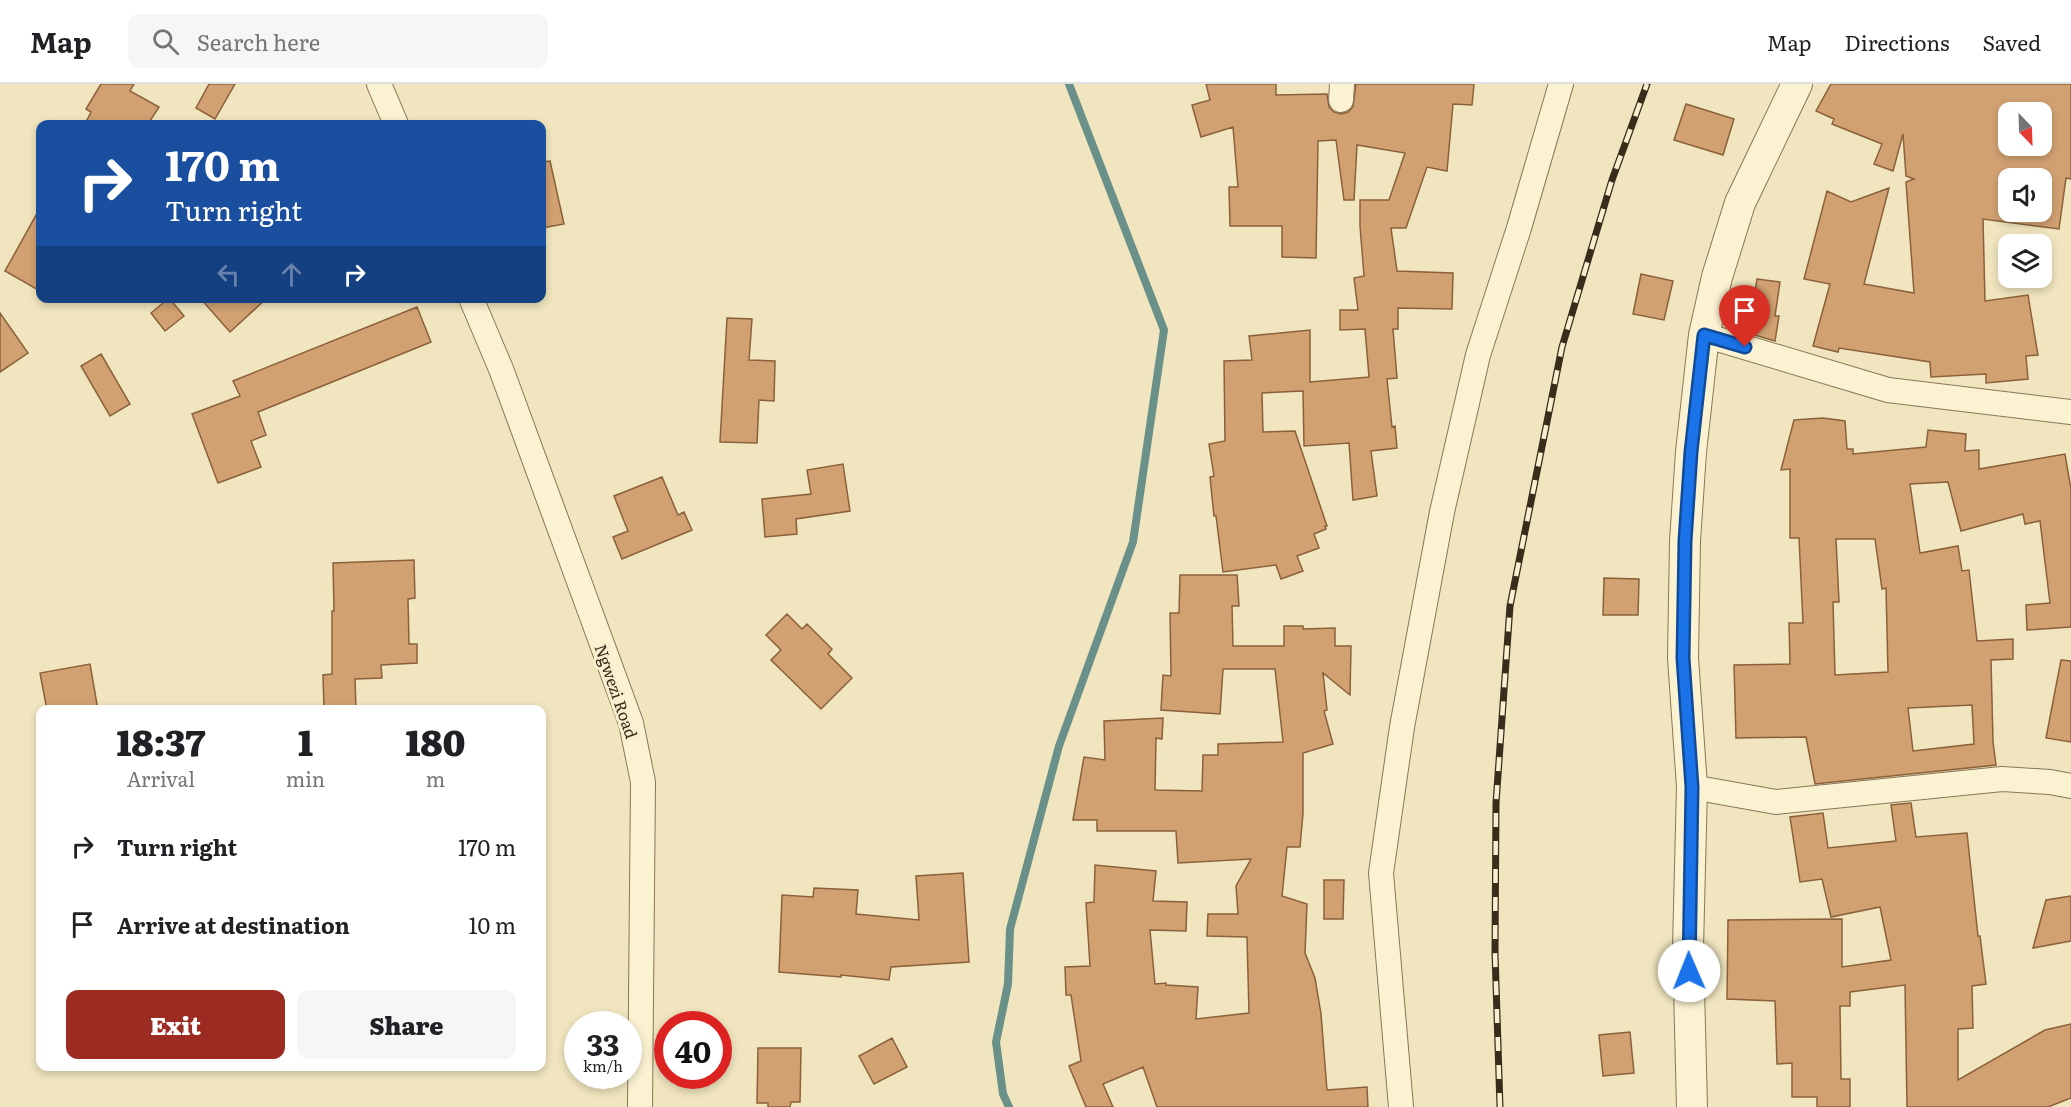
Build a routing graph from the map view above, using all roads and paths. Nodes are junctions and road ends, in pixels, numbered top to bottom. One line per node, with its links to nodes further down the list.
1 (379, 84): 4 (street)
2 (1561, 84): 11 (street)
3 (1797, 84): 6 (street)
4 (394, 120)
5 (473, 303): 10 (street, Ngwezi Road)
6 (1704, 335): 7 (street); 9 (street)
7 (2071, 412)
8 (2071, 786): 9 (street)
9 (1692, 787): 12 (street)
10 (640, 1107)
11 (1401, 1107)
12 (1692, 1107)

